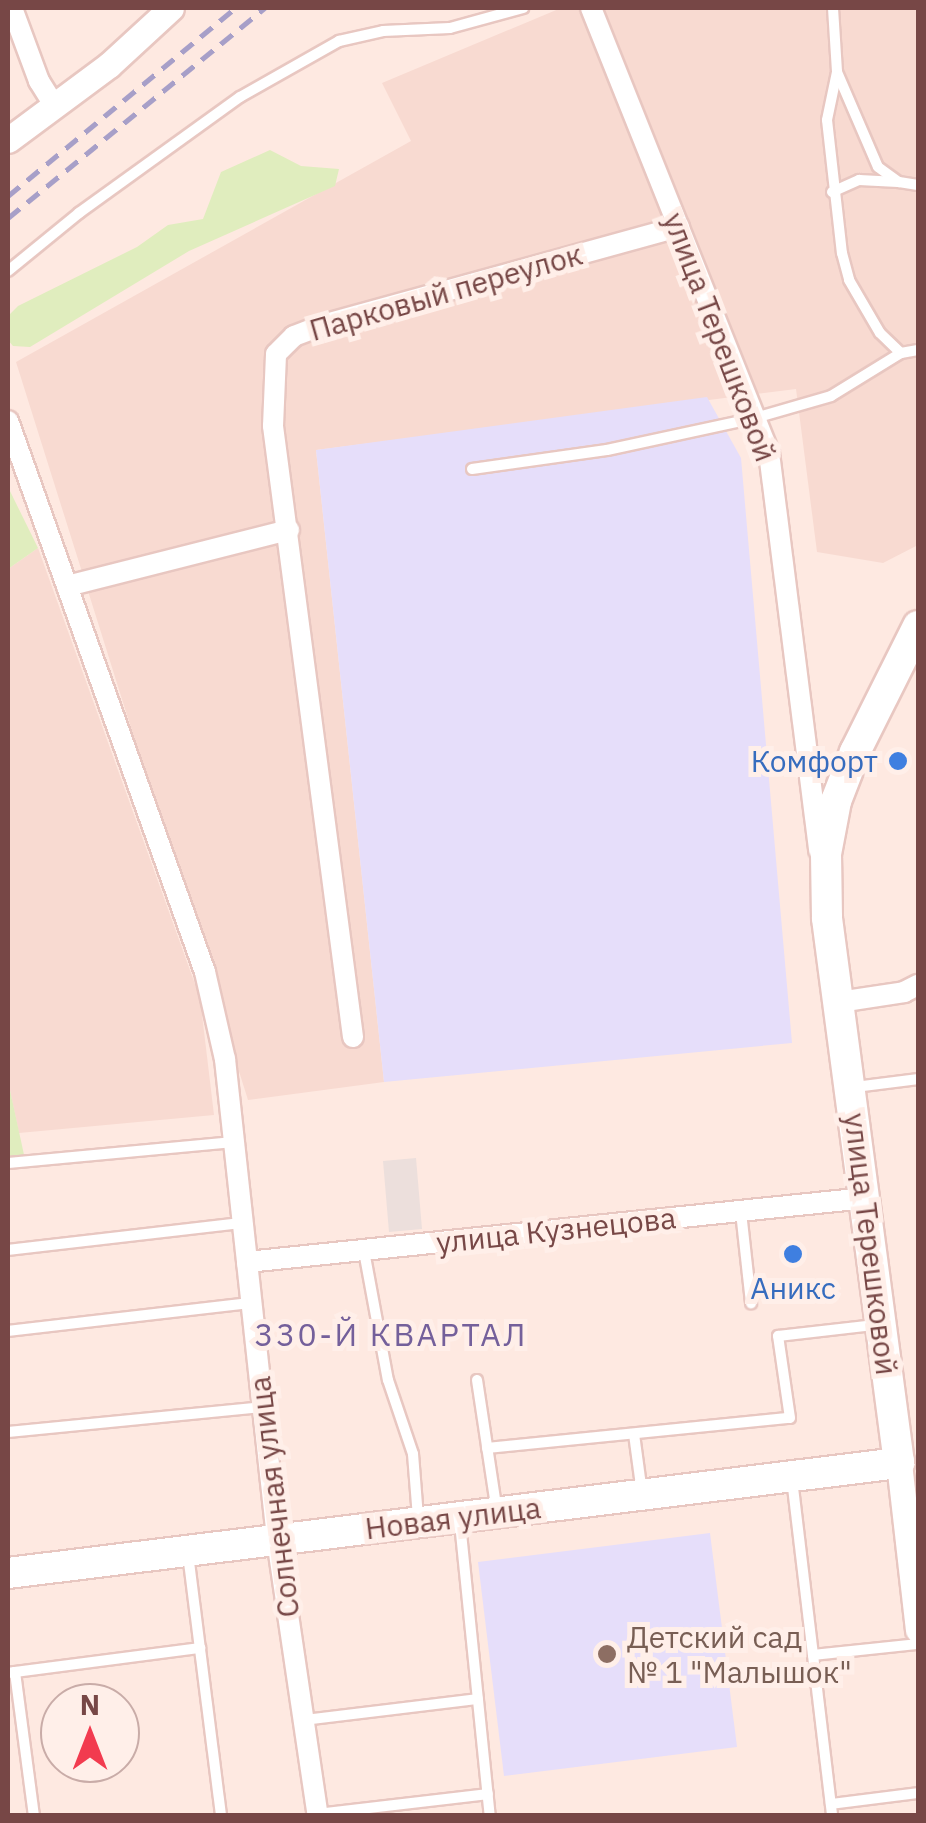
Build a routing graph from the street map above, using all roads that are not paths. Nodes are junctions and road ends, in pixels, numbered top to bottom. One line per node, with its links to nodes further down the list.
1 (12, 8): 7 (street)
2 (171, 8): 7 (street)
3 (523, 8): 13 (lane)
4 (590, 8): 12 (street, улица Терешковой)
5 (833, 8): 6 (lane)
6 (836, 72): 9 (lane); 11 (lane)
7 (55, 107): 8 (street)
8 (8, 140)
9 (899, 182): 10 (lane); 11 (lane)
10 (918, 185)
11 (832, 192): 15 (lane)
12 (679, 227): 16 (street, улица Терешковой); 19 (street, Парковый переулок)
13 (8, 271)
14 (918, 350): 15 (lane)
15 (901, 353): 16 (lane)
16 (755, 418): 18 (lane); 22 (street, улица Терешковой)
17 (8, 421): 20 (street)
18 (472, 469)
19 (289, 530): 20 (street); 25 (street, Парковый переулок)
20 (67, 586): 28 (street, Солнечная улица)
21 (918, 626): 22 (main road, улица Терешковой)
22 (827, 918): 24 (main road, улица Терешковой)
23 (918, 985): 24 (street)
24 (839, 1002): 27 (main road, улица Терешковой)
25 (353, 1036)
26 (918, 1079): 27 (lane)
27 (850, 1088): 30 (main road, улица Терешковой)
28 (234, 1142): 29 (lane); 32 (street, Солнечная улица)
29 (8, 1164)
30 (865, 1198): 31 (street, улица Кузнецова); 38 (main road, улица Терешковой)
31 (741, 1211): 34 (street, улица Кузнецова); 37 (lane)
32 (242, 1222): 33 (lane); 35 (street, Солнечная улица)
33 (8, 1250)
34 (364, 1250): 35 (street, улица Кузнецова); 51 (lane)
35 (247, 1262): 36 (street, Солнечная улица)
36 (251, 1303): 39 (lane); 41 (street, Солнечная улица)
37 (751, 1303)
38 (881, 1324): 43 (lane); 45 (main road, улица Терешковой)
39 (8, 1331)
40 (477, 1380): 44 (lane)
41 (262, 1407): 42 (lane); 52 (street, Солнечная улица)
42 (8, 1432)
43 (634, 1434): 44 (lane); 47 (lane)
44 (487, 1448): 49 (lane)
45 (899, 1462): 46 (main road, Новая улица); 48 (street, улица Терешковой)
46 (792, 1476): 47 (main road, Новая улица); 58 (lane)
47 (642, 1494): 49 (main road, Новая улица)
48 (911, 1497): 55 (street, улица Терешковой)
49 (497, 1512): 50 (main road, Новая улица)
50 (459, 1518): 51 (main road, Новая улица); 60 (lane)
51 (418, 1522): 52 (main road, Новая улица)
52 (276, 1540): 53 (main road, Новая улица); 61 (street, Солнечная улица)
53 (187, 1551): 54 (main road, Новая улица); 57 (lane)
54 (8, 1574)
55 (918, 1626)
56 (918, 1644): 58 (lane)
57 (200, 1648): 59 (lane); 67 (lane)
58 (814, 1655): 64 (lane)
59 (11, 1672): 66 (lane)
60 (478, 1699): 61 (lane); 63 (lane)
61 (304, 1720): 65 (street, Солнечная улица)
62 (918, 1793): 64 (lane)
63 (488, 1794): 65 (lane); 68 (lane)
64 (832, 1810)
65 (318, 1815)
66 (34, 1816)
67 (221, 1816)
68 (490, 1816)

